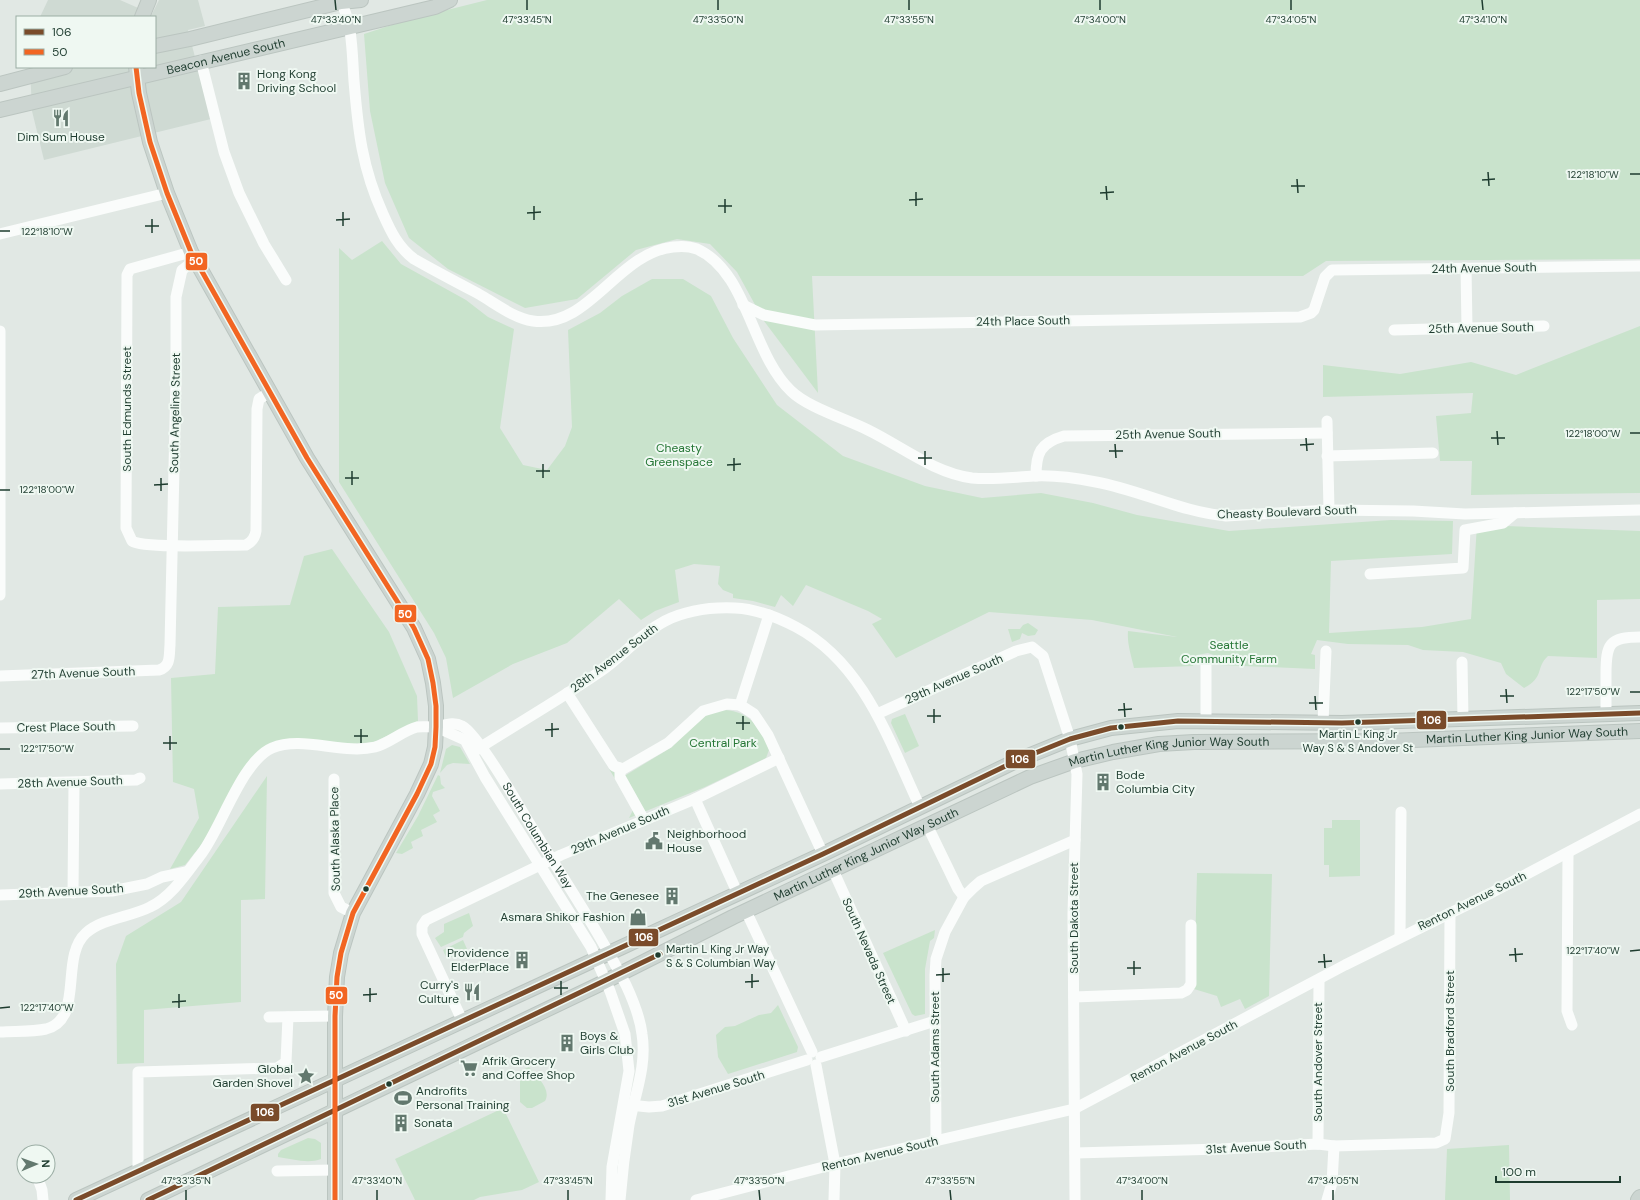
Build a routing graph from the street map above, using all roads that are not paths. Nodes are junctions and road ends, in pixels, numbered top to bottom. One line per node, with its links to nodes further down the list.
1 (148, 0): 5 (main road)
2 (362, 0): 4 (main road, Beacon Avenue South)
3 (450, 0): 6 (main road, Beacon Avenue South)
4 (341, 1): 6 (street, Cheasty Boulevard South); 7 (main road, Beacon Avenue South)
5 (142, 16)
6 (349, 27): 8 (main road, Beacon Avenue South); 19 (street, Cheasty Boulevard South)
7 (158, 45)
8 (201, 61): 10 (main road, Beacon Avenue South); 18 (street)
9 (61, 68): 11 (main road)
10 (136, 72): 12 (main road, Beacon Avenue South); 13 (main road)
11 (0, 84)
12 (0, 110)
13 (167, 193): 14 (street); 15 (main road)
14 (0, 234)
15 (193, 256): 26 (main road); 36 (street, South Angeline Street); 36 (street, South Edmunds Street)
16 (1640, 266): 17 (street, 24th Avenue South)
17 (1466, 268): 20 (street, 24th Avenue South); 22 (street)
18 (286, 280)
19 (743, 305): 20 (street, 24th Place South); 32 (street, Cheasty Boulevard South)
20 (1307, 316)
21 (1544, 326): 22 (street, 25th Avenue South)
22 (1467, 328): 23 (street, 25th Avenue South)
23 (1394, 330)
24 (0, 331): 25 (street)
25 (0, 344): 30 (street)
26 (270, 392): 36 (street); 56 (main road)
27 (1326, 421): 28 (street)
28 (1327, 433): 31 (street); 32 (street, 25th Avenue South)
29 (1433, 453): 31 (street)
30 (0, 456): 38 (street)
31 (1327, 456): 33 (street)
32 (1036, 476): 33 (street, Cheasty Boulevard South)
33 (1329, 510): 35 (street, Cheasty Boulevard South)
34 (1640, 510): 35 (street, Cheasty Boulevard South)
35 (1515, 513): 37 (street)
36 (172, 545): 45 (street, South Angeline Street)
37 (1370, 574)
38 (0, 595)
39 (769, 615): 47 (street, 28th Avenue South); 48 (street); 50 (street)
40 (1640, 636): 51 (street)
41 (1032, 647): 50 (street, 29th Avenue South); 59 (street, South Dakota Street)
42 (1326, 651): 54 (street)
43 (1206, 661): 53 (street)
44 (1462, 662): 52 (street)
45 (165, 668): 46 (street, 27th Avenue South)
46 (0, 676)
47 (567, 693): 60 (street, 28th Avenue South); 63 (street)
48 (740, 705): 61 (street); 63 (street)
49 (1640, 713): 51 (main road, Martin Luther King Junior Way South)
50 (877, 714): 69 (street)
51 (1606, 714): 52 (main road, Martin Luther King Junior Way South)
52 (1463, 719): 54 (main road, Martin Luther King Junior Way South)
53 (1206, 721): 54 (main road, Martin Luther King Junior Way South); 59 (main road, Martin Luther King Junior Way South)
54 (1323, 723)
55 (133, 726): 57 (street, Crest Place South)
56 (436, 727): 60 (street, South Columbian Way); 80 (street); 86 (main road)
57 (0, 728)
58 (1640, 732): 62 (main road, Martin Luther King Junior Way South)
59 (1070, 739): 62 (street, South Dakota Street); 69 (main road, Martin Luther King Junior Way South)
60 (477, 750): 77 (street, South Columbian Way); 78 (street, South Columbian Way)
61 (779, 758): 68 (street, 29th Avenue South); 76 (street)
62 (1075, 761): 73 (main road, Martin Luther King Junior Way South); 74 (street, South Dakota Street)
63 (620, 768): 72 (street)
64 (140, 778): 66 (street, 28th Avenue South)
65 (334, 780): 86 (street, South Alaska Place)
66 (74, 783): 67 (street, 28th Avenue South); 82 (street)
67 (0, 784)
68 (695, 799): 72 (street, 29th Avenue South); 81 (street)
69 (920, 807): 76 (main road, Martin Luther King Junior Way South)
70 (1401, 812): 89 (street)
71 (1640, 814): 75 (street, Renton Avenue South)
72 (644, 820): 77 (street, 29th Avenue South)
73 (927, 825): 79 (main road, Martin Luther King Junior Way South); 84 (street)
74 (1075, 840): 84 (street, South Adams Street); 94 (street, South Dakota Street)
75 (1568, 853): 87 (street, Renton Avenue South); 100 (street)
76 (823, 854): 81 (main road, Martin Luther King Junior Way South)
77 (552, 859): 78 (street, 29th Avenue South); 90 (street, South Columbian Way)
78 (539, 866): 90 (street, South Columbian Way); 98 (street, 29th Avenue South)
79 (833, 870): 85 (main road, Martin Luther King Junior Way South); 101 (street, South Nevada Street)
80 (186, 872): 82 (street, 29th Avenue South); 102 (street)
81 (737, 892): 90 (main road, Martin Luther King Junior Way South)
82 (73, 893): 83 (street, 29th Avenue South)
83 (0, 895)
84 (964, 897): 99 (street, South Adams Street)
85 (746, 911): 91 (main road, Martin Luther King Junior Way South); 103 (street)
86 (353, 913): 95 (main road)
87 (1450, 913): 89 (street, Renton Avenue South); 109 (street, South Bradford Street)
88 (1191, 925): 94 (street)
89 (1400, 937): 92 (street, Renton Avenue South)
90 (602, 955): 91 (street, South Columbian Way); 93 (street, South Columbian Way); 98 (main road, Martin Luther King Junior Way South)
91 (620, 974): 93 (main road, Martin Luther King Junior Way South); 105 (street, South Columbian Way)
92 (1319, 980): 106 (street, Renton Avenue South); 110 (street, South Andover Street)
93 (606, 981): 105 (street, South Columbian Way); 107 (main road, Martin Luther King Junior Way South)
94 (1074, 997): 106 (street, South Dakota Street)
95 (335, 1016): 97 (street); 104 (main road)
96 (269, 1017): 97 (street)
97 (288, 1017): 115 (street)
98 (462, 1020): 104 (main road, Martin Luther King Junior Way South)
99 (935, 1021): 101 (street, 31st Avenue South); 108 (street, South Adams Street)
100 (1572, 1025)
101 (906, 1031): 103 (street, 31st Avenue South)
102 (0, 1032)
103 (814, 1059): 105 (street, 31st Avenue South); 113 (street)
104 (334, 1079): 107 (main road); 115 (main road, Martin Luther King Junior Way South)
105 (629, 1105): 123 (street); 124 (street)
106 (1074, 1109): 108 (street, Renton Avenue South); 112 (street, South Dakota Street)
107 (334, 1112): 114 (main road); 121 (main road, Martin Luther King Junior Way South)
108 (936, 1141): 113 (street, Renton Avenue South)
109 (1436, 1143): 111 (street, 31st Avenue South)
110 (1318, 1144): 111 (street, 31st Avenue South); 112 (street, 31st Avenue South)
111 (1334, 1146): 128 (street)
112 (1075, 1153): 127 (street, South Dakota Street)
113 (835, 1164): 125 (street, Renton Avenue South); 126 (street)
114 (334, 1170): 116 (street); 122 (main road)
115 (138, 1171): 120 (main road, Martin Luther King Junior Way South)
116 (277, 1172)
117 (40, 1184): 119 (street)
118 (1640, 1197): 129 (main road)
119 (43, 1200)
120 (76, 1200)
121 (148, 1200)
122 (335, 1200)
123 (611, 1200)
124 (620, 1200)
125 (696, 1200)
126 (834, 1200)
127 (1075, 1200)
128 (1327, 1200)
129 (1638, 1200)

